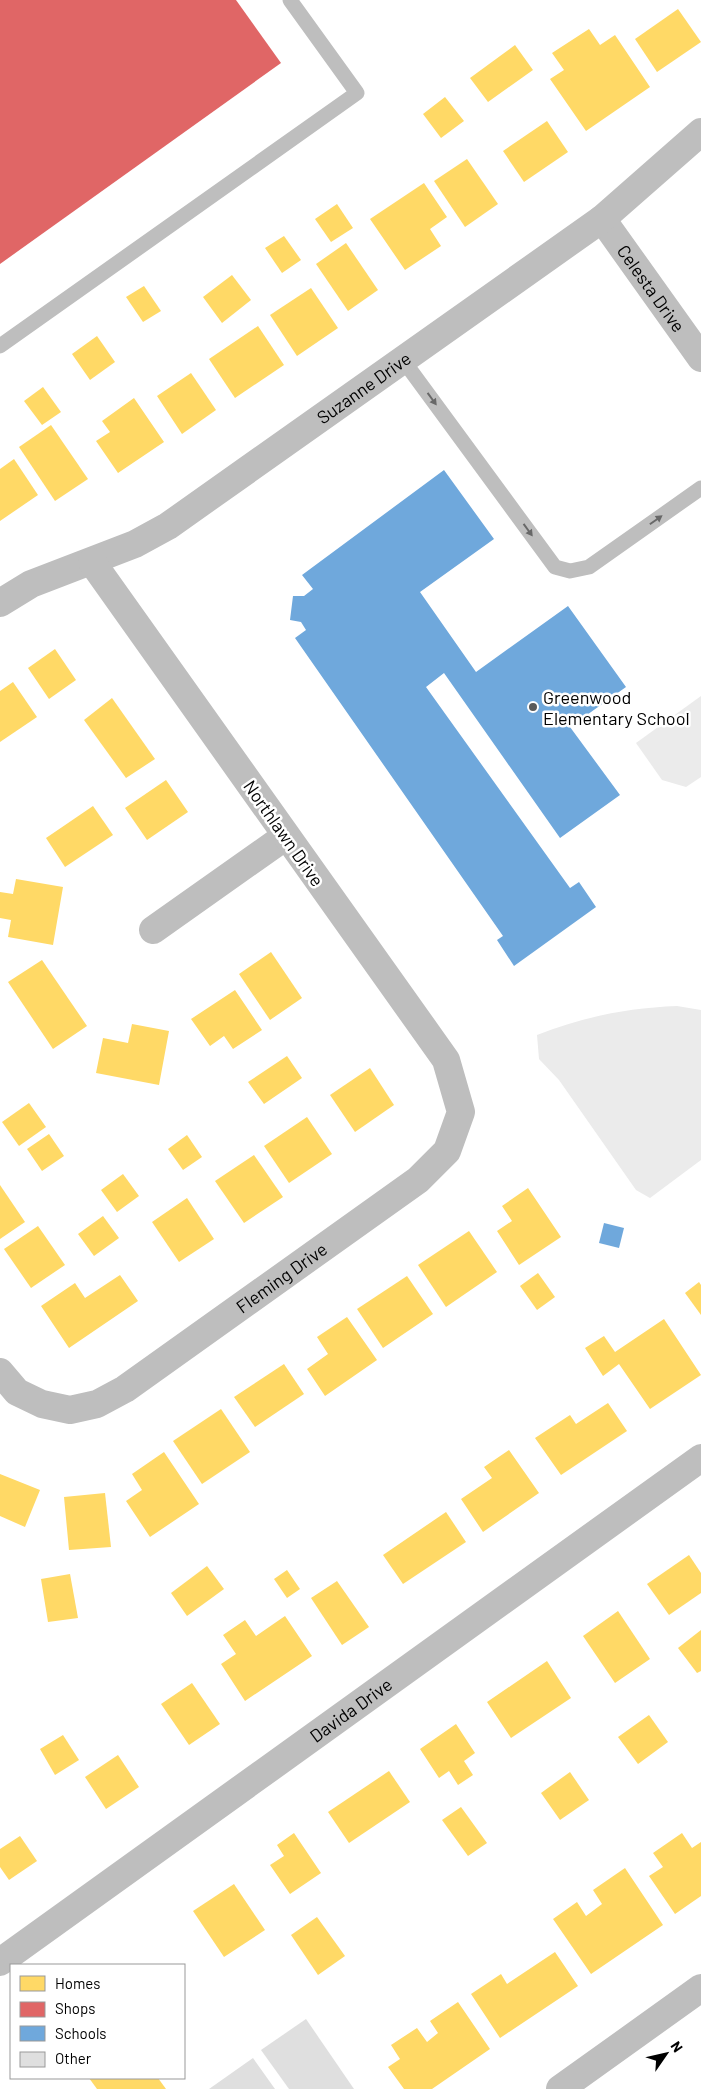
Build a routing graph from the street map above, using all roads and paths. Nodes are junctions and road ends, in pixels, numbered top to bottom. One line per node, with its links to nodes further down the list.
1 (290, 0): 4 (lane)
2 (701, 132): 3 (street, Suzanne Drive)
3 (602, 219): 5 (street, Celesta Drive); 6 (street, Suzanne Drive)
4 (0, 346)
5 (701, 358)
6 (403, 360): 7 (lane, one-way to 7); 8 (street, Suzanne Drive)
7 (701, 488)
8 (92, 562): 9 (street, Suzanne Drive); 10 (street, Northlawn Drive)
9 (0, 603)
10 (286, 836): 11 (street); 12 (street, Northlawn Drive)
11 (153, 930)
12 (461, 1112): 13 (street, Fleming Drive)
13 (0, 1372)
14 (701, 1458): 15 (street, Davida Drive)
15 (0, 1962)
16 (701, 1988): 17 (street)
17 (560, 2089)

